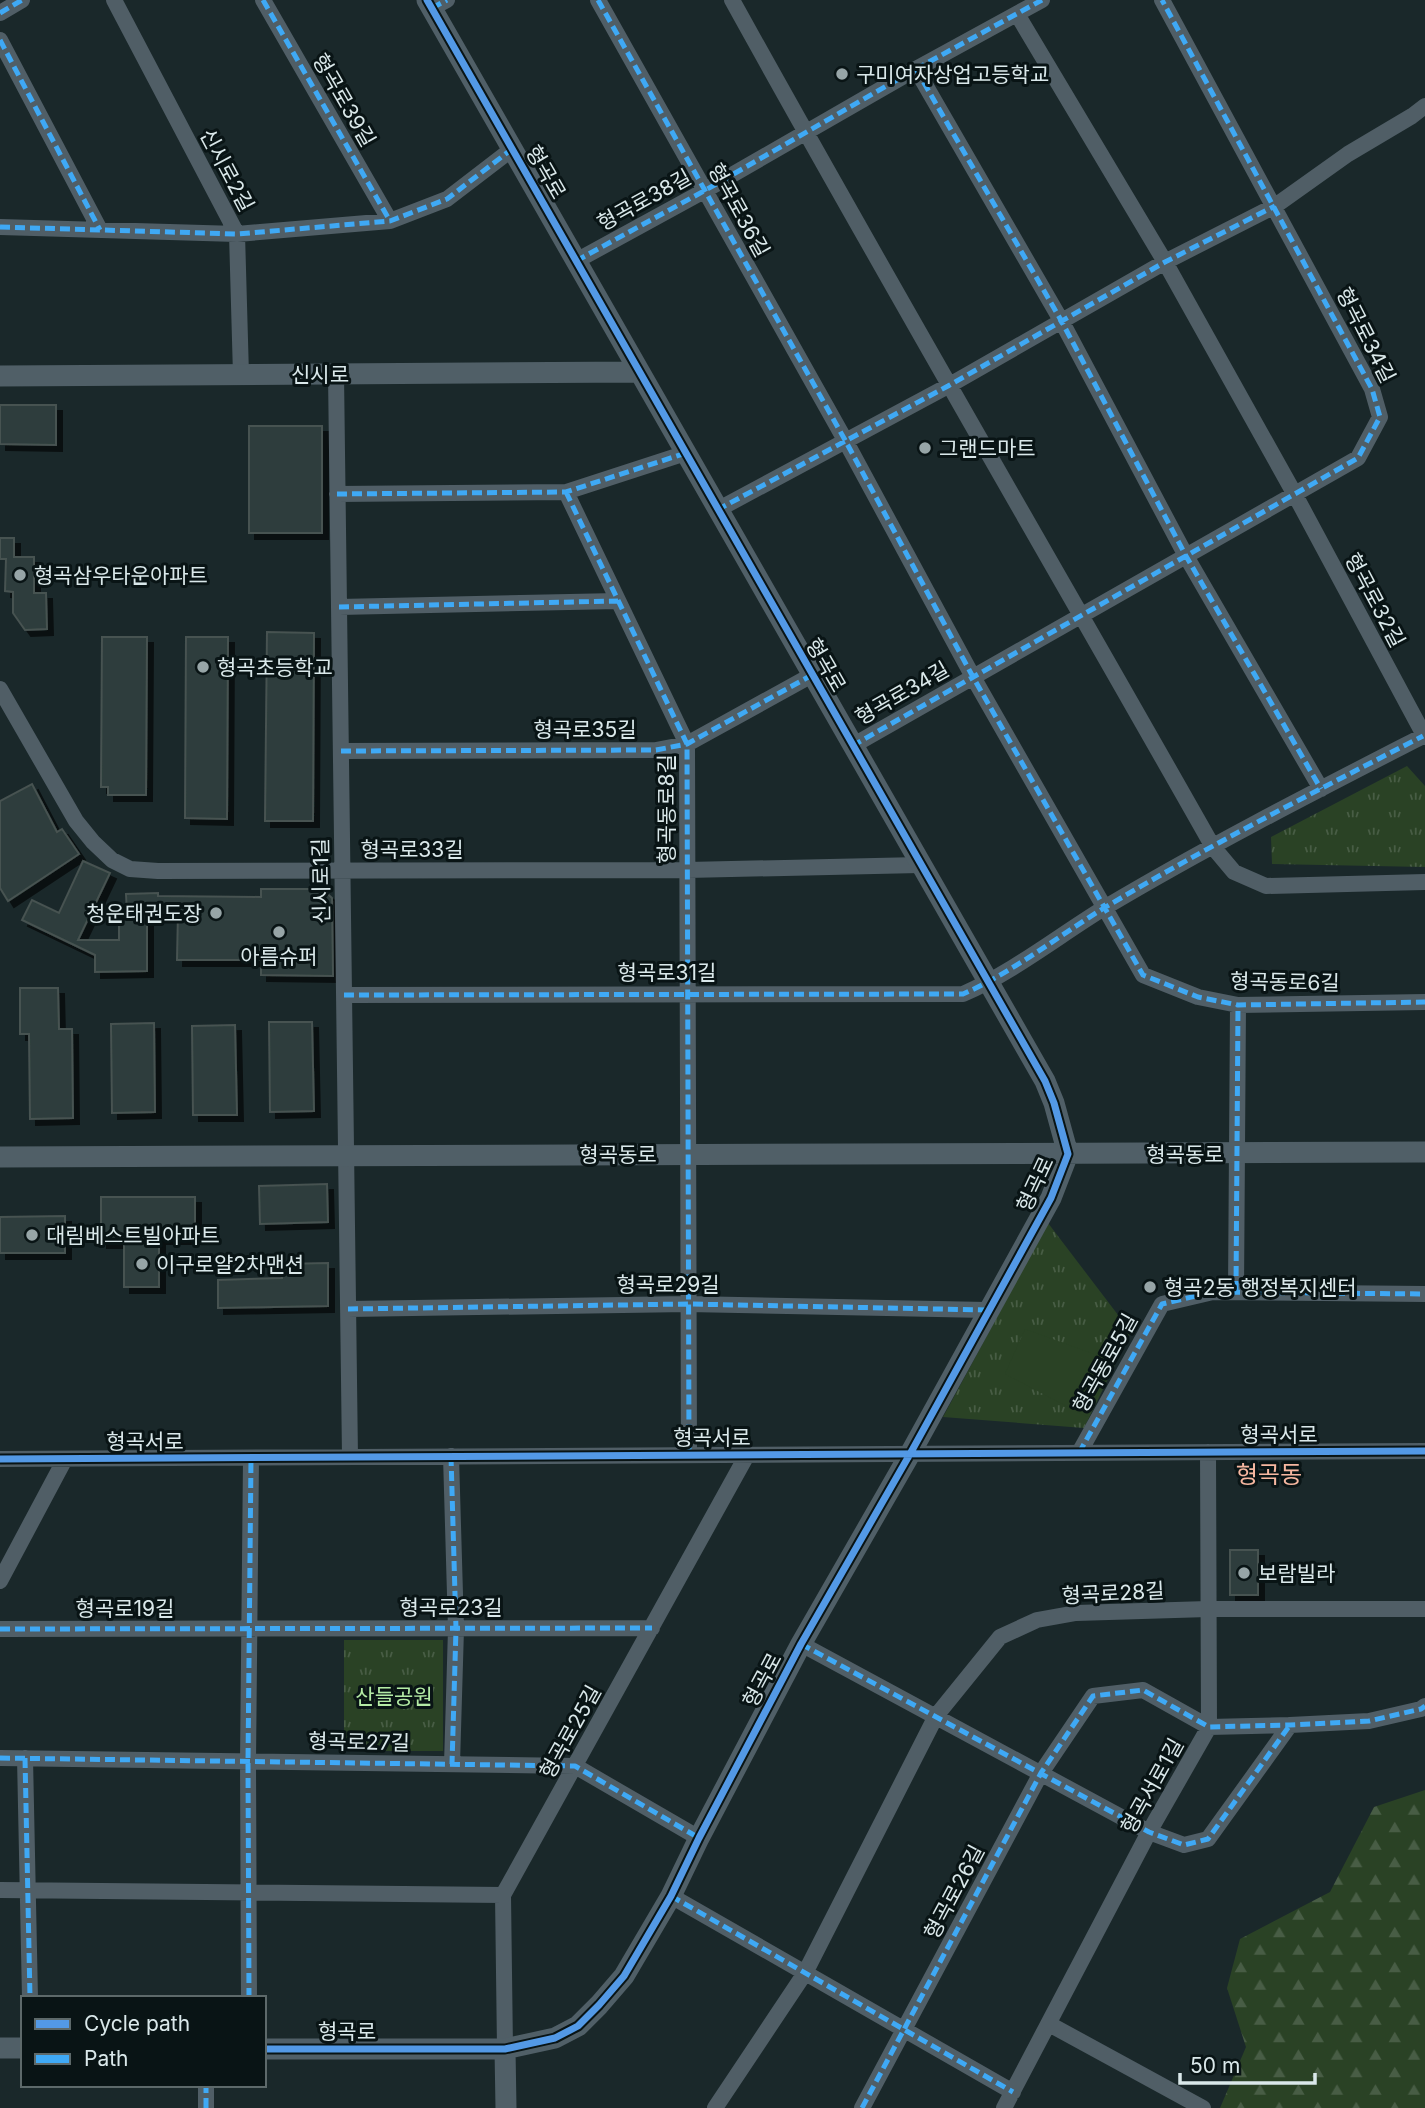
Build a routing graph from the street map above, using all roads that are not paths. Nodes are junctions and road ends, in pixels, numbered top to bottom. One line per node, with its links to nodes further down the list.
1 (22, 0): 9 (street)
2 (114, 0): 21 (street, 신시로2길)
3 (262, 0): 18 (street, 형곡로39길)
4 (598, 0): 16 (street, 형곡로36길)
5 (732, 0): 14 (street)
6 (1042, 0): 10 (street, 형곡로38길)
7 (1162, 0): 17 (street)
8 (435, 3): 15 (street, 형곡로)
9 (0, 13)
10 (1017, 14): 12 (street, 형곡로38길); 23 (street)
11 (0, 40): 20 (street)
12 (916, 69): 14 (street, 형곡로38길); 24 (street)
13 (1425, 106): 17 (street)
14 (805, 133): 16 (street, 형곡로38길); 29 (street)
15 (512, 149): 18 (street); 22 (street, 형곡로)
16 (704, 191): 22 (street, 형곡로38길); 30 (street, 형곡로36길)
17 (1275, 206): 23 (street); 33 (street, 형곡로34길)
18 (390, 221): 21 (street)
19 (0, 227): 20 (street)
20 (100, 230): 21 (street)
21 (237, 234): 26 (street, 신시로2길)
22 (576, 261): 25 (street, 형곡로)
23 (1165, 262): 24 (street); 33 (street)
24 (1062, 322): 29 (street); 36 (street)
25 (639, 372): 27 (street, 신시로); 31 (street, 형곡로)
26 (241, 374): 27 (street, 신시로); 28 (street, 신시로)
27 (336, 374): 34 (street, 신시로1길)
28 (0, 376)
29 (948, 386): 30 (street); 39 (street)
30 (845, 440): 35 (street); 41 (street, 형곡로34길)
31 (686, 453): 32 (street); 35 (street, 형곡로)
32 (566, 492): 34 (street); 37 (street, 형곡동로8길)
33 (1294, 493): 36 (street, 형곡로34길); 43 (street, 형곡로32길)
34 (337, 494): 38 (street, 신시로1길)
35 (718, 509): 40 (street, 형곡로)
36 (1186, 556): 39 (street, 형곡로34길); 47 (street)
37 (618, 601): 38 (street); 44 (street, 형곡동로8길)
38 (339, 607): 46 (street, 신시로1길)
39 (1082, 615): 41 (street, 형곡로34길); 48 (street)
40 (812, 675): 44 (street, 형곡로35길); 45 (street, 형곡로)
41 (973, 677): 45 (street, 형곡로34길); 53 (street)
42 (0, 689): 50 (street, 형곡로33길)
43 (1424, 737): 47 (street, 형곡로32길)
44 (687, 744): 46 (street, 형곡로35길); 51 (street, 형곡동로8길)
45 (852, 746): 49 (street, 형곡로)
46 (341, 751): 50 (street, 신시로1길)
47 (1321, 789): 48 (street, 형곡로32길)
48 (1213, 847): 52 (street); 53 (street, 형곡로32길)
49 (920, 865): 51 (street, 형곡로33길); 54 (street, 형곡로)
50 (342, 870): 51 (street, 형곡로33길); 56 (street, 신시로1길)
51 (687, 870): 55 (street, 형곡동로8길)
52 (1425, 882)
53 (1104, 908): 54 (street, 형곡로32길); 58 (street, 형곡동로6길)
54 (987, 983): 55 (street, 형곡로31길); 61 (street, 형곡로)
55 (687, 993): 56 (street, 형곡로31길); 60 (street, 형곡동로8길)
56 (344, 995): 63 (street, 신시로1길)
57 (1425, 1002): 58 (street, 형곡동로6길)
58 (1238, 1005): 62 (street, 형곡동로)
59 (1425, 1152): 62 (street, 형곡동로)
60 (688, 1154): 61 (street, 형곡동로); 63 (street, 형곡동로); 67 (street, 형곡서로)
61 (1068, 1154): 62 (street, 형곡동로); 69 (street, 형곡로)
62 (1237, 1154): 65 (street, 형곡동로)
63 (346, 1156): 64 (street, 형곡동로); 68 (street)
64 (0, 1157)
65 (1236, 1291): 66 (street, 형곡동로5길); 72 (street, 형곡동로5길)
66 (1425, 1294)
67 (688, 1304): 68 (street, 형곡로29길); 69 (street, 형곡로29길); 74 (street, 형곡서로)
68 (348, 1309): 77 (street)
69 (987, 1310): 73 (street, 형곡로)
70 (1425, 1451): 71 (street, 형곡서로)
71 (1208, 1452): 72 (street, 형곡서로); 82 (street, 형곡서로1길)
72 (1079, 1453): 73 (street, 형곡서로)
73 (910, 1454): 75 (street, 형곡서로); 88 (street, 형곡로)
74 (689, 1455): 75 (street, 형곡서로); 76 (street, 형곡서로)
75 (747, 1455): 84 (street, 형곡로25길)
76 (451, 1456): 77 (street, 형곡서로); 87 (street)
77 (350, 1457): 79 (street, 형곡서로)
78 (65, 1458): 79 (street, 형곡서로); 80 (street, 형곡서로); 81 (street)
79 (251, 1458): 86 (street)
80 (0, 1459)
81 (0, 1581)
82 (1208, 1609): 83 (street); 90 (street, 형곡로28길); 92 (street, 형곡서로1길)
83 (1425, 1609)
84 (652, 1628): 87 (street, 형곡로23길); 97 (street, 형곡로25길)
85 (0, 1629): 86 (street, 형곡로19길)
86 (250, 1629): 87 (street, 형곡로23길); 95 (street)
87 (456, 1629): 96 (street)
88 (801, 1644): 90 (street); 100 (street, 형곡로)
89 (1425, 1706): 91 (street)
90 (936, 1716): 98 (street); 106 (street)
91 (1290, 1726): 92 (street); 99 (street)
92 (1209, 1727): 98 (street); 99 (street, 형곡서로1길)
93 (0, 1758): 94 (street, 형곡로27길)
94 (25, 1758): 95 (street, 형곡로27길); 102 (street)
95 (248, 1762): 96 (street, 형곡로27길); 103 (street)
96 (452, 1765): 97 (street, 형곡로27길)
97 (576, 1766): 100 (street, 형곡로27길); 104 (street, 형곡로25길)
98 (1041, 1773): 99 (street); 110 (street, 형곡로26길)
99 (1149, 1832): 109 (street, 형곡서로1길)
100 (699, 1838): 105 (street, 형곡로)
101 (0, 1890): 102 (street)
102 (28, 1890): 103 (street); 107 (street)
103 (247, 1892): 104 (street); 108 (street)
104 (503, 1895): 114 (street)
105 (671, 1896): 106 (street); 114 (street, 형곡로)
106 (805, 1973): 110 (street); 119 (street)
107 (30, 1996)
108 (249, 1996)
109 (1049, 2024): 116 (street, 형곡서로1길); 122 (street)
110 (904, 2030): 116 (street); 120 (street, 형곡로26길)
111 (0, 2048): 112 (street)
112 (21, 2048)
113 (266, 2049): 114 (street, 형곡로)
114 (505, 2049): 118 (street)
115 (206, 2087): 117 (street)
116 (1013, 2092): 121 (street, 형곡서로1길)
117 (206, 2108)
118 (506, 2108)
119 (715, 2108)
120 (862, 2108)
121 (1004, 2108)
122 (1203, 2108)

